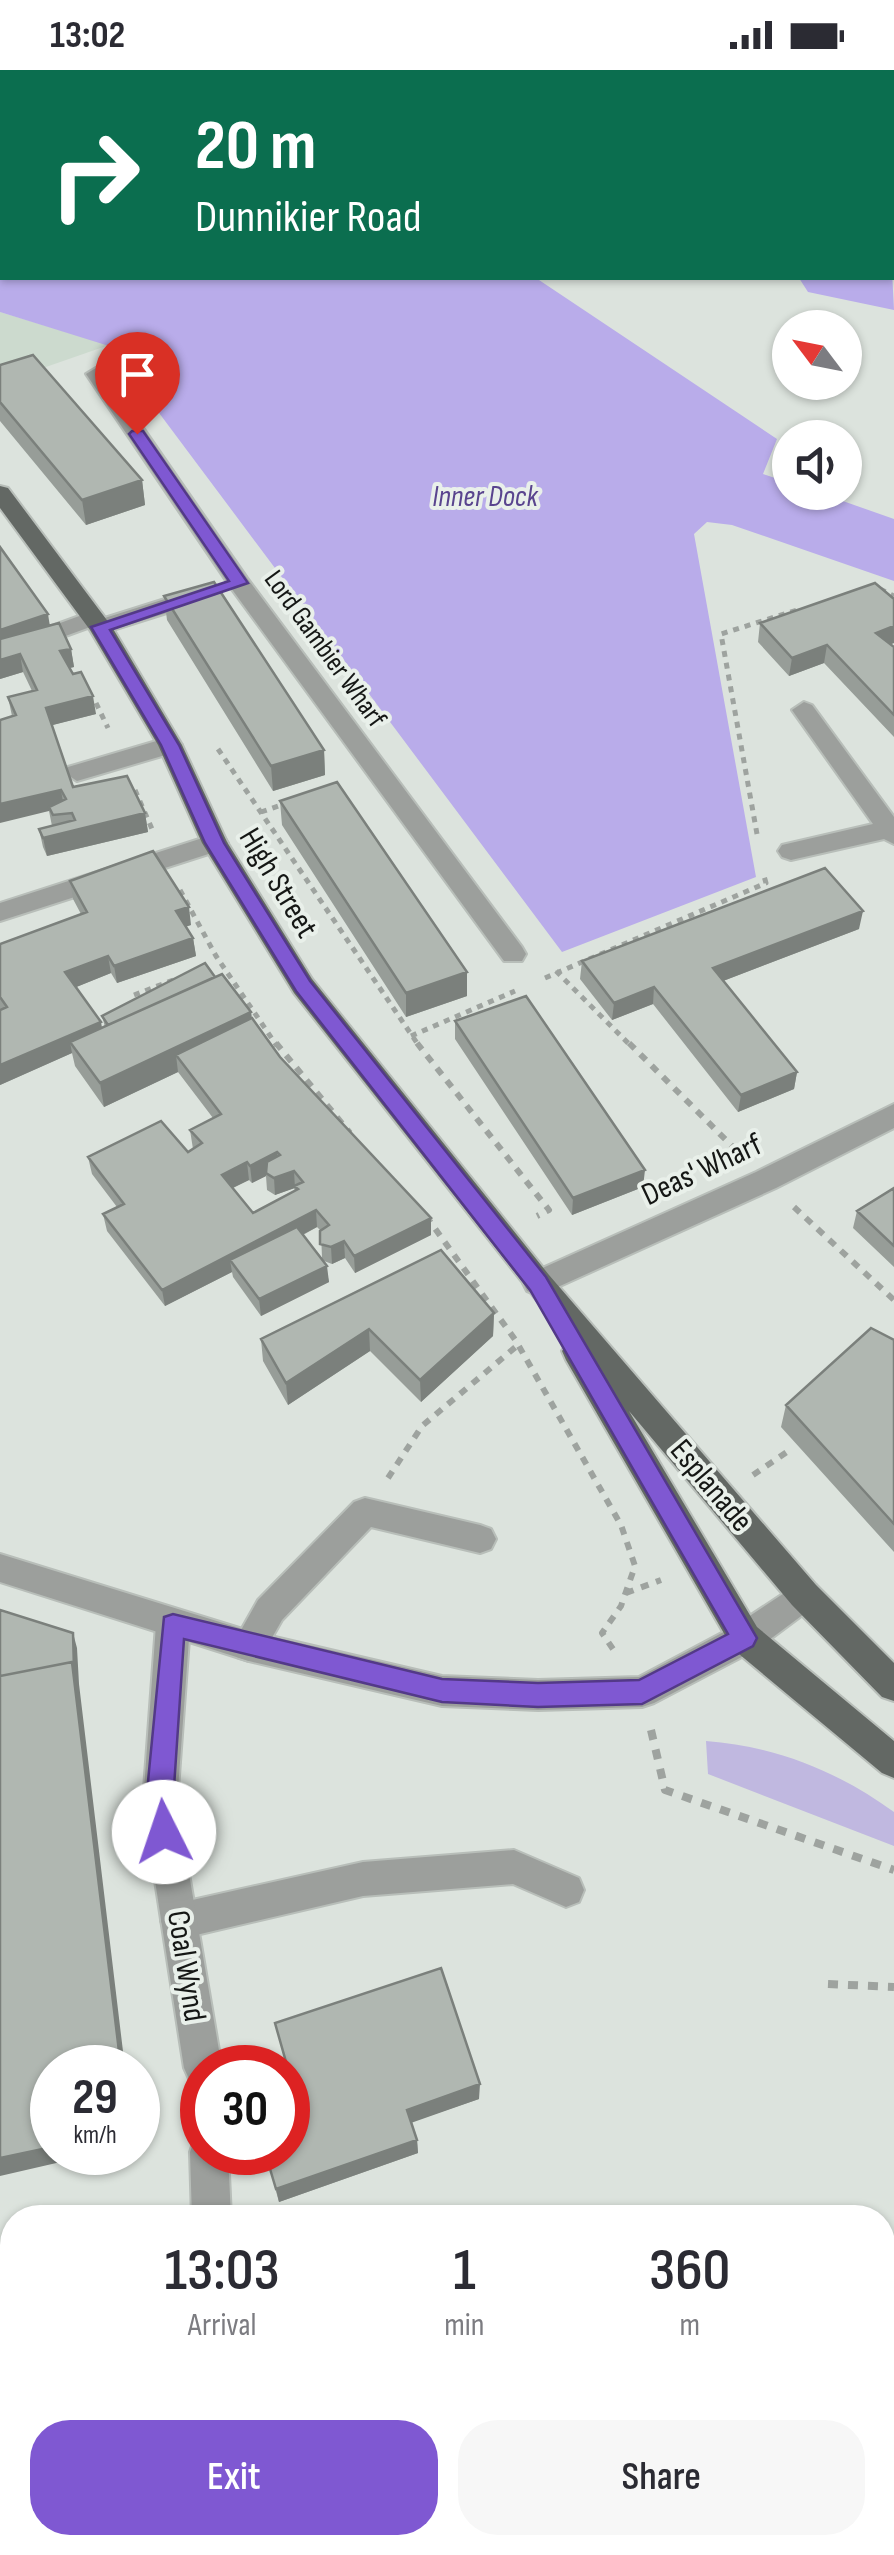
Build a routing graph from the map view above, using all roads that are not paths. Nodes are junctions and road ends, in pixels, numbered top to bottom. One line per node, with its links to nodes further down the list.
1 (96, 374): 3 (street, Lord Gambier Wharf)
2 (0, 494): 4 (main road, High Street)
3 (239, 583): 4 (street); 13 (street, Lord Gambier Wharf)
4 (96, 623): 5 (street); 7 (main road, High Street)
5 (0, 653)
6 (804, 710): 9 (street)
7 (170, 745): 8 (street); 10 (main road, High Street)
8 (77, 773)
9 (892, 832): 11 (street)
10 (215, 843): 12 (street); 15 (main road, High Street)
11 (790, 851)
12 (0, 912)
13 (513, 954)
14 (894, 1115): 15 (street, Deas' Wharf)
15 (538, 1283): 18 (main road, Esplanade); 20 (main road, Esplanade)
16 (480, 1539): 21 (street)
17 (0, 1568): 19 (street)
18 (804, 1595): 20 (street); 22 (main road, Esplanade)
19 (173, 1625): 21 (street); 25 (street, Coal Wynd)
20 (744, 1638): 21 (street); 23 (main road, Esplanade)
21 (250, 1646)
22 (894, 1686)
23 (894, 1762)
24 (566, 1890): 25 (street)
25 (179, 1922): 26 (street, Coal Wynd)
26 (200, 2045)
27 (210, 2175): 28 (street)
28 (211, 2205)

